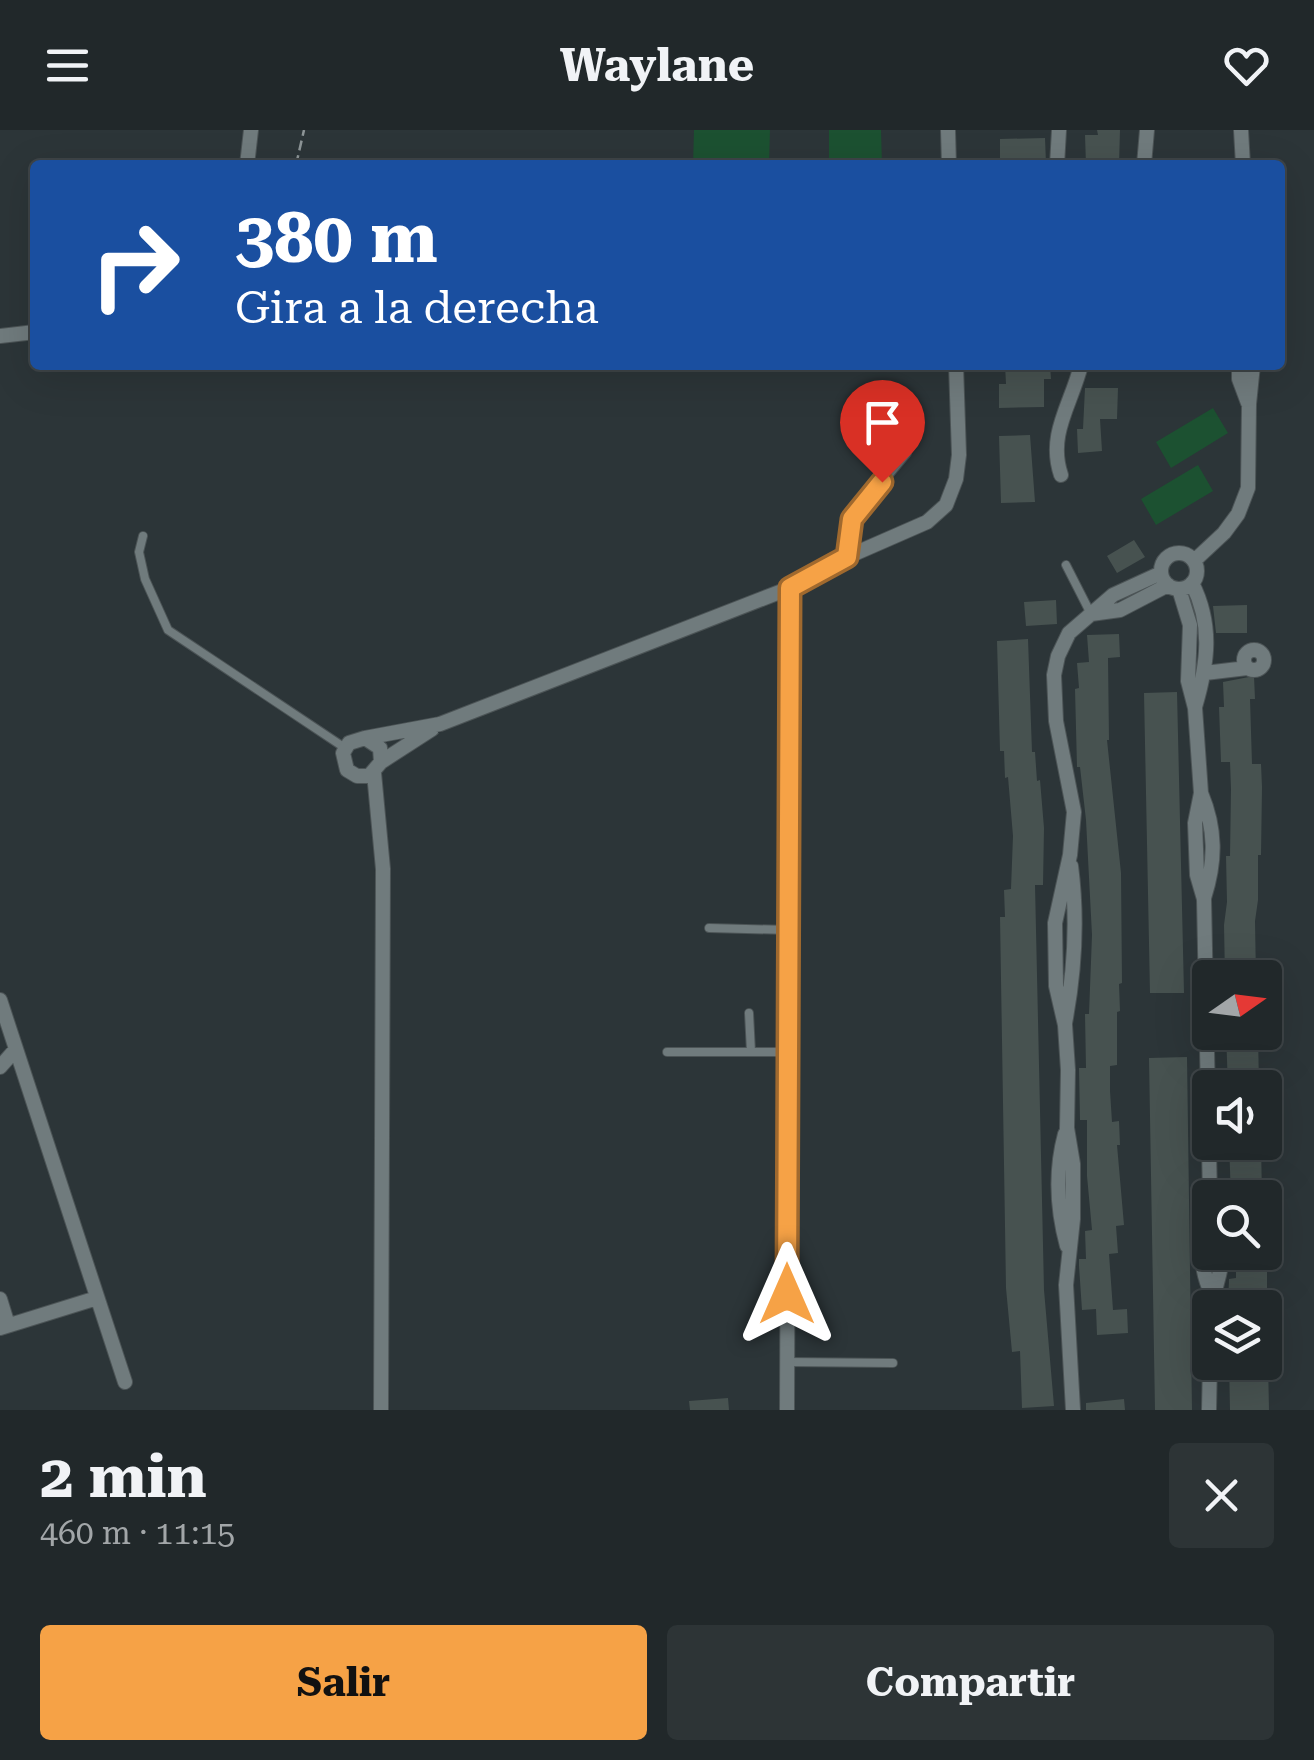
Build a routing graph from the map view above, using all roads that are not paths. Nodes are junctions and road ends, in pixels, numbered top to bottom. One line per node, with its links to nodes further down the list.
1 (251, 130): 6 (street)
2 (948, 130): 7 (street)
3 (1059, 130): 8 (street)
4 (1147, 130): 9 (street)
5 (1241, 130): 10 (street)
6 (248, 160)
7 (949, 160)
8 (1057, 160)
9 (1144, 160)
10 (1242, 160)
11 (30, 333): 12 (street)
12 (0, 336)
13 (956, 370): 21 (street)
14 (1080, 370): 19 (street)
15 (1239, 370): 17 (street)
16 (1252, 370): 17 (street)
17 (1249, 404): 22 (street)
18 (907, 452): 21 (lane)
19 (1062, 474)
20 (143, 536): 32 (lane)
21 (847, 557): 25 (street)
22 (1194, 561): 24 (street); 24 (street)
23 (1066, 565): 26 (lane)
24 (1175, 583): 26 (street); 28 (street); 29 (street)
25 (790, 588): 30 (street); 35 (street)
26 (1091, 614): 53 (street)
27 (1247, 668): 28 (street)
28 (1205, 673): 29 (street)
29 (1195, 708): 43 (street)
30 (440, 724): 31 (street); 33 (street)
31 (365, 738): 32 (street); 33 (street)
32 (345, 748): 33 (street)
33 (378, 768): 51 (street)
34 (709, 928): 35 (lane)
35 (788, 930): 41 (street)
36 (0, 1000): 38 (street)
37 (749, 1014): 40 (lane)
38 (16, 1049): 42 (street); 44 (street)
39 (666, 1052): 40 (lane)
40 (750, 1052): 41 (lane)
41 (786, 1052): 47 (street)
42 (0, 1066)
43 (1210, 1180)
44 (97, 1298): 46 (street); 50 (street)
45 (0, 1299): 46 (street)
46 (4, 1326)
47 (787, 1362): 48 (lane); 52 (street)
48 (893, 1363)
49 (1210, 1380): 54 (street)
50 (125, 1382)
51 (381, 1410)
52 (787, 1410)
53 (1073, 1410)
54 (1209, 1410)

